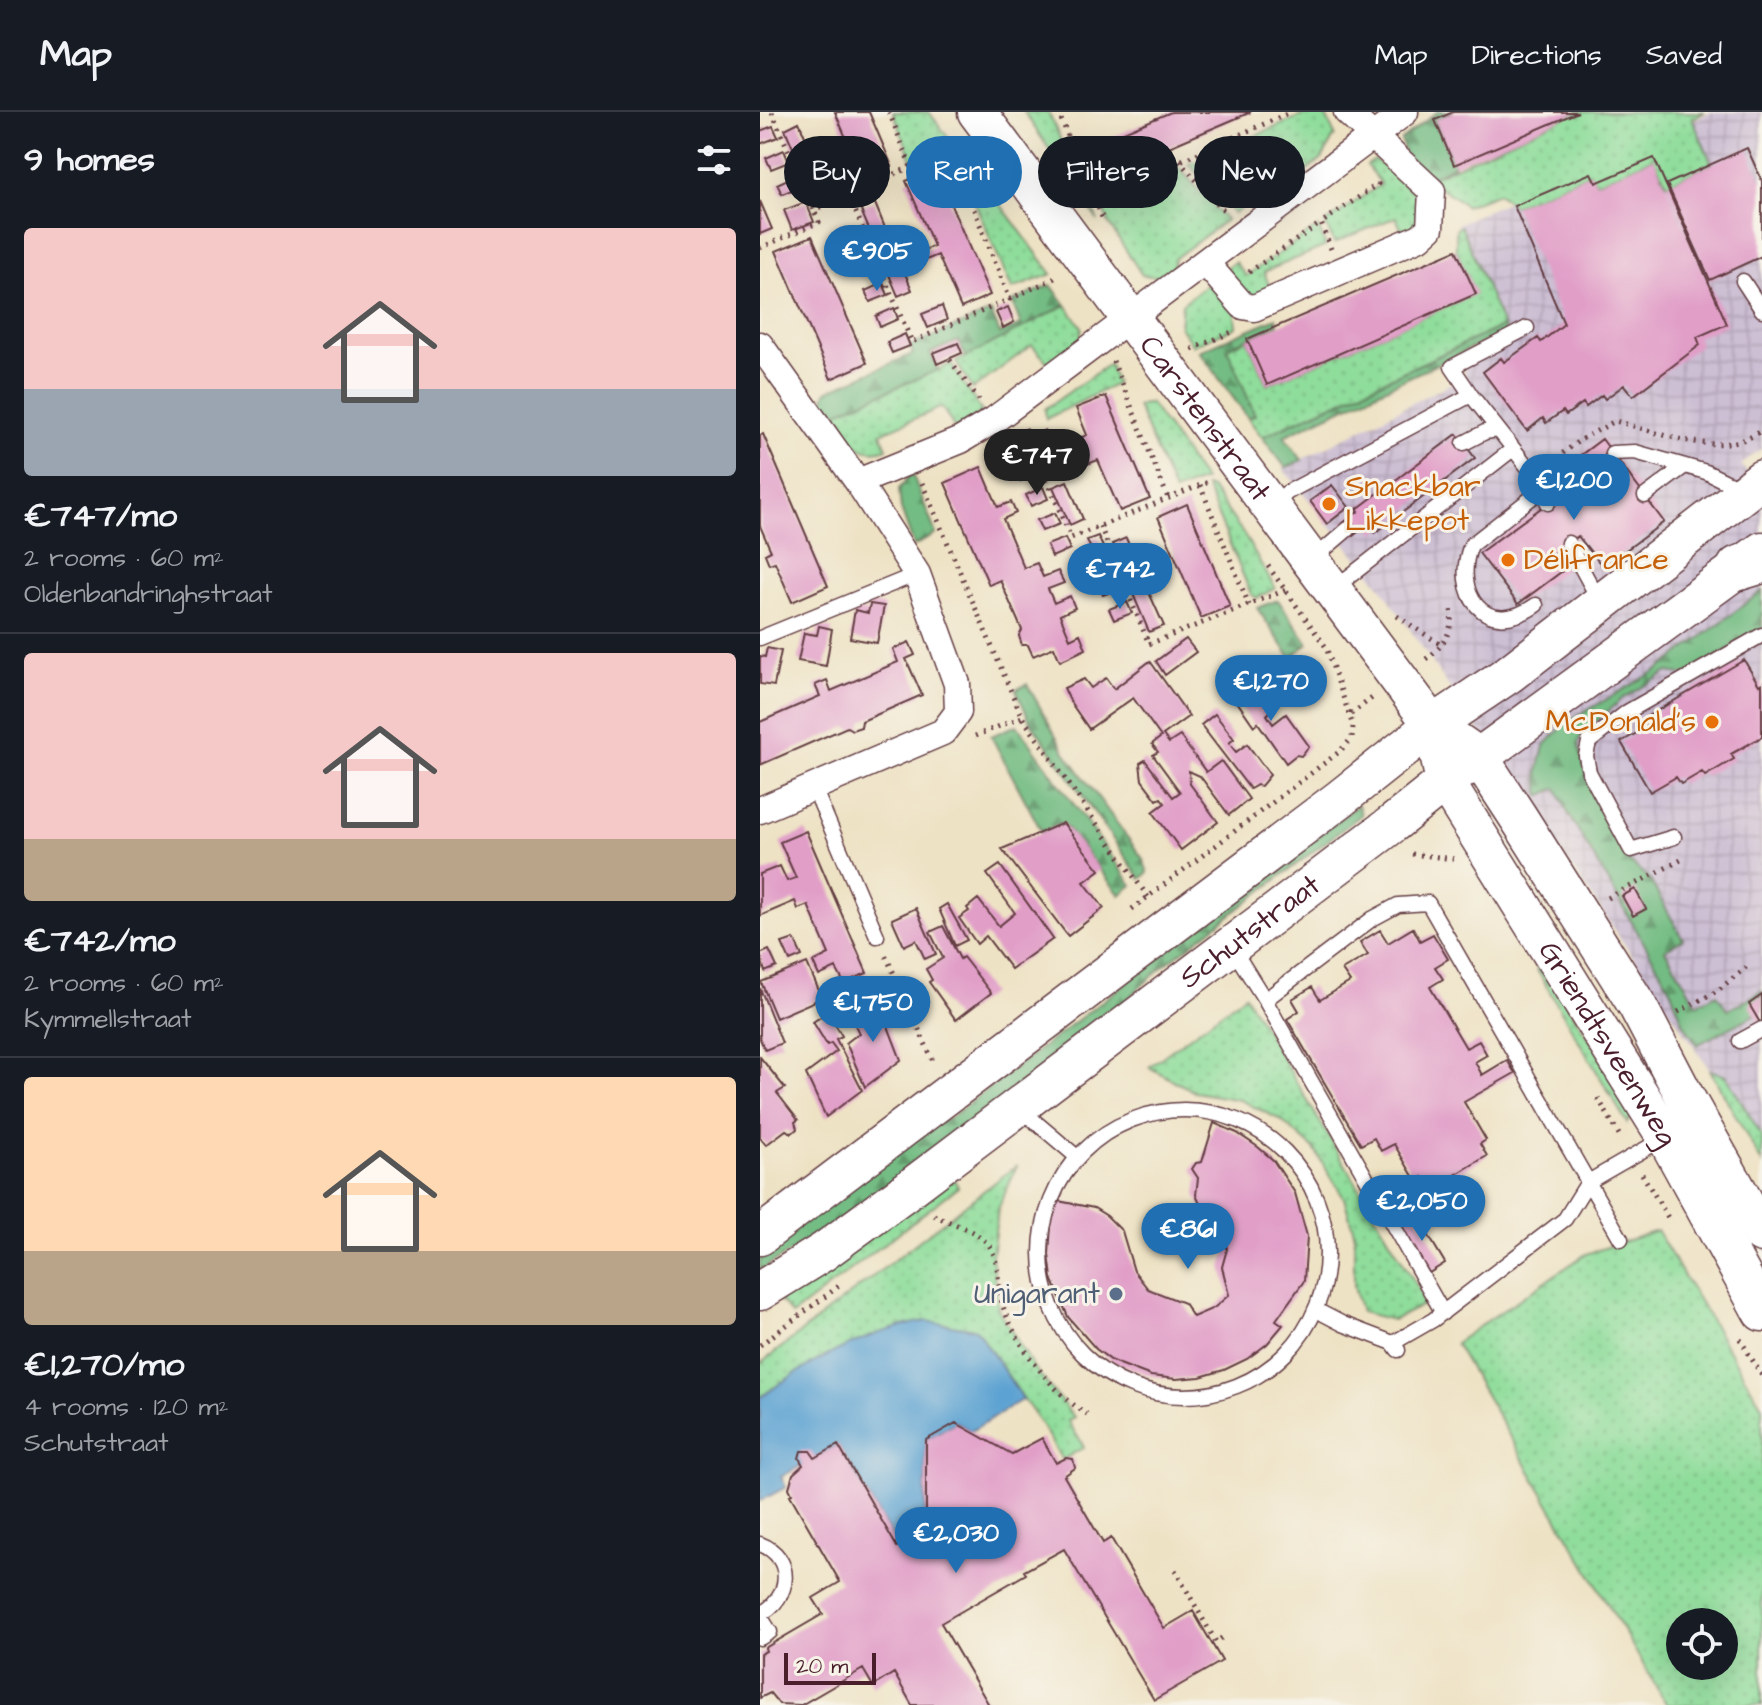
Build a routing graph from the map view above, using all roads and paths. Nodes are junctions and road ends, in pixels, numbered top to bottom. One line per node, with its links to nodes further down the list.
1 (772, 112): 16 (path)
2 (889, 112): 10 (path)
3 (1058, 112): 8 (path)
4 (1291, 112): 11 (path)
5 (1347, 112): 9 (street)
6 (1405, 112): 9 (street)
7 (970, 128): 27 (main road, Carstenstraat)
8 (1068, 136)
9 (1362, 143): 18 (street); 21 (path); 21 (street)
10 (906, 154)
11 (1179, 161): 18 (path)
12 (818, 208): 16 (path)
13 (854, 208): 24 (path)
14 (973, 208): 24 (path)
15 (1098, 208): 17 (path)
16 (814, 210): 19 (path)
17 (1105, 226)
18 (1244, 232): 20 (street)
19 (760, 248)
20 (1205, 262): 25 (street); 27 (street)
21 (1340, 271): 25 (street)
22 (1061, 275): 24 (path)
23 (1743, 281): 26 (lane)
24 (1010, 299)
25 (1243, 306): 30 (path)
26 (1762, 310)
27 (1117, 328): 33 (street); 45 (path, Carstenstraat); 46 (main road, Carstenstraat)
28 (1527, 328): 32 (lane)
29 (760, 345): 41 (street)
30 (1183, 352)
31 (950, 360): 33 (path)
32 (1471, 395): 34 (lane); 46 (lane)
33 (1002, 414): 38 (street); 47 (path, Carstenstraat)
34 (1498, 430): 35 (lane); 36 (lane)
35 (1464, 443)
36 (1513, 449): 52 (lane); 56 (lane)
37 (1612, 453): 39 (lane)
38 (913, 460): 41 (street); 66 (path)
39 (1685, 466): 43 (lane); 44 (lane)
40 (1213, 480): 42 (path, Carstenstraat)
41 (858, 482): 51 (street)
42 (1200, 485): 45 (path, Carstenstraat); 55 (path, Carstenstraat)
43 (1754, 485): 54 (main road, Schutstraat)
44 (1645, 496)
45 (1168, 498): 47 (path, Carstenstraat)
46 (1270, 506): 52 (main road, Carstenstraat)
47 (1100, 526): 55 (path)
48 (1348, 529): 52 (lane)
49 (1576, 548): 54 (lane)
50 (1754, 560): 60 (main road, Schutstraat)
51 (917, 574): 58 (lane); 62 (street)
52 (1321, 576): 59 (main road, Carstenstraat)
53 (1286, 590): 55 (path)
54 (1600, 602): 59 (main road, Schutstraat)
55 (1249, 605)
56 (1536, 605)
57 (1762, 635): 64 (lane)
58 (760, 638)
59 (1446, 717): 60 (main road); 61 (main road); 82 (main road, Schutstraat)
60 (1479, 757): 61 (main road, Schutstraat); 81 (main road, Griendtsveenweg)
61 (1445, 782): 69 (main road, Schutstraat); 77 (main road, Griendtsveenweg)
62 (814, 788): 63 (street); 68 (lane)
63 (760, 810)
64 (1674, 837)
65 (1687, 858): 67 (path)
66 (1148, 897)
67 (1604, 900)
68 (877, 936): 75 (path)
69 (1231, 945): 71 (lane); 76 (main road, Schutstraat)
70 (1750, 964): 72 (path)
71 (1265, 1000): 79 (lane); 88 (lane)
72 (1672, 1015)
73 (1762, 1029): 74 (lane)
74 (1740, 1041)
75 (933, 1061)
76 (1017, 1106): 78 (lane); 85 (main road, Schutstraat)
77 (1666, 1137): 79 (lane); 83 (main road, Griendtsveenweg)
78 (1077, 1157): 86 (lane); 86 (lane)
79 (1588, 1182): 84 (lane); 88 (lane)
80 (934, 1215): 89 (path)
81 (1759, 1222): 83 (street)
82 (760, 1236)
83 (1720, 1236): 87 (main road, Griendtsveenweg)
84 (1621, 1239)
85 (760, 1291)
86 (1316, 1310): 88 (lane)
87 (1762, 1312)
88 (1443, 1313)
89 (1087, 1414)
90 (760, 1544): 92 (lane)
91 (1175, 1570): 93 (path)
92 (760, 1615): 94 (lane)
93 (1223, 1637)
94 (760, 1638)

